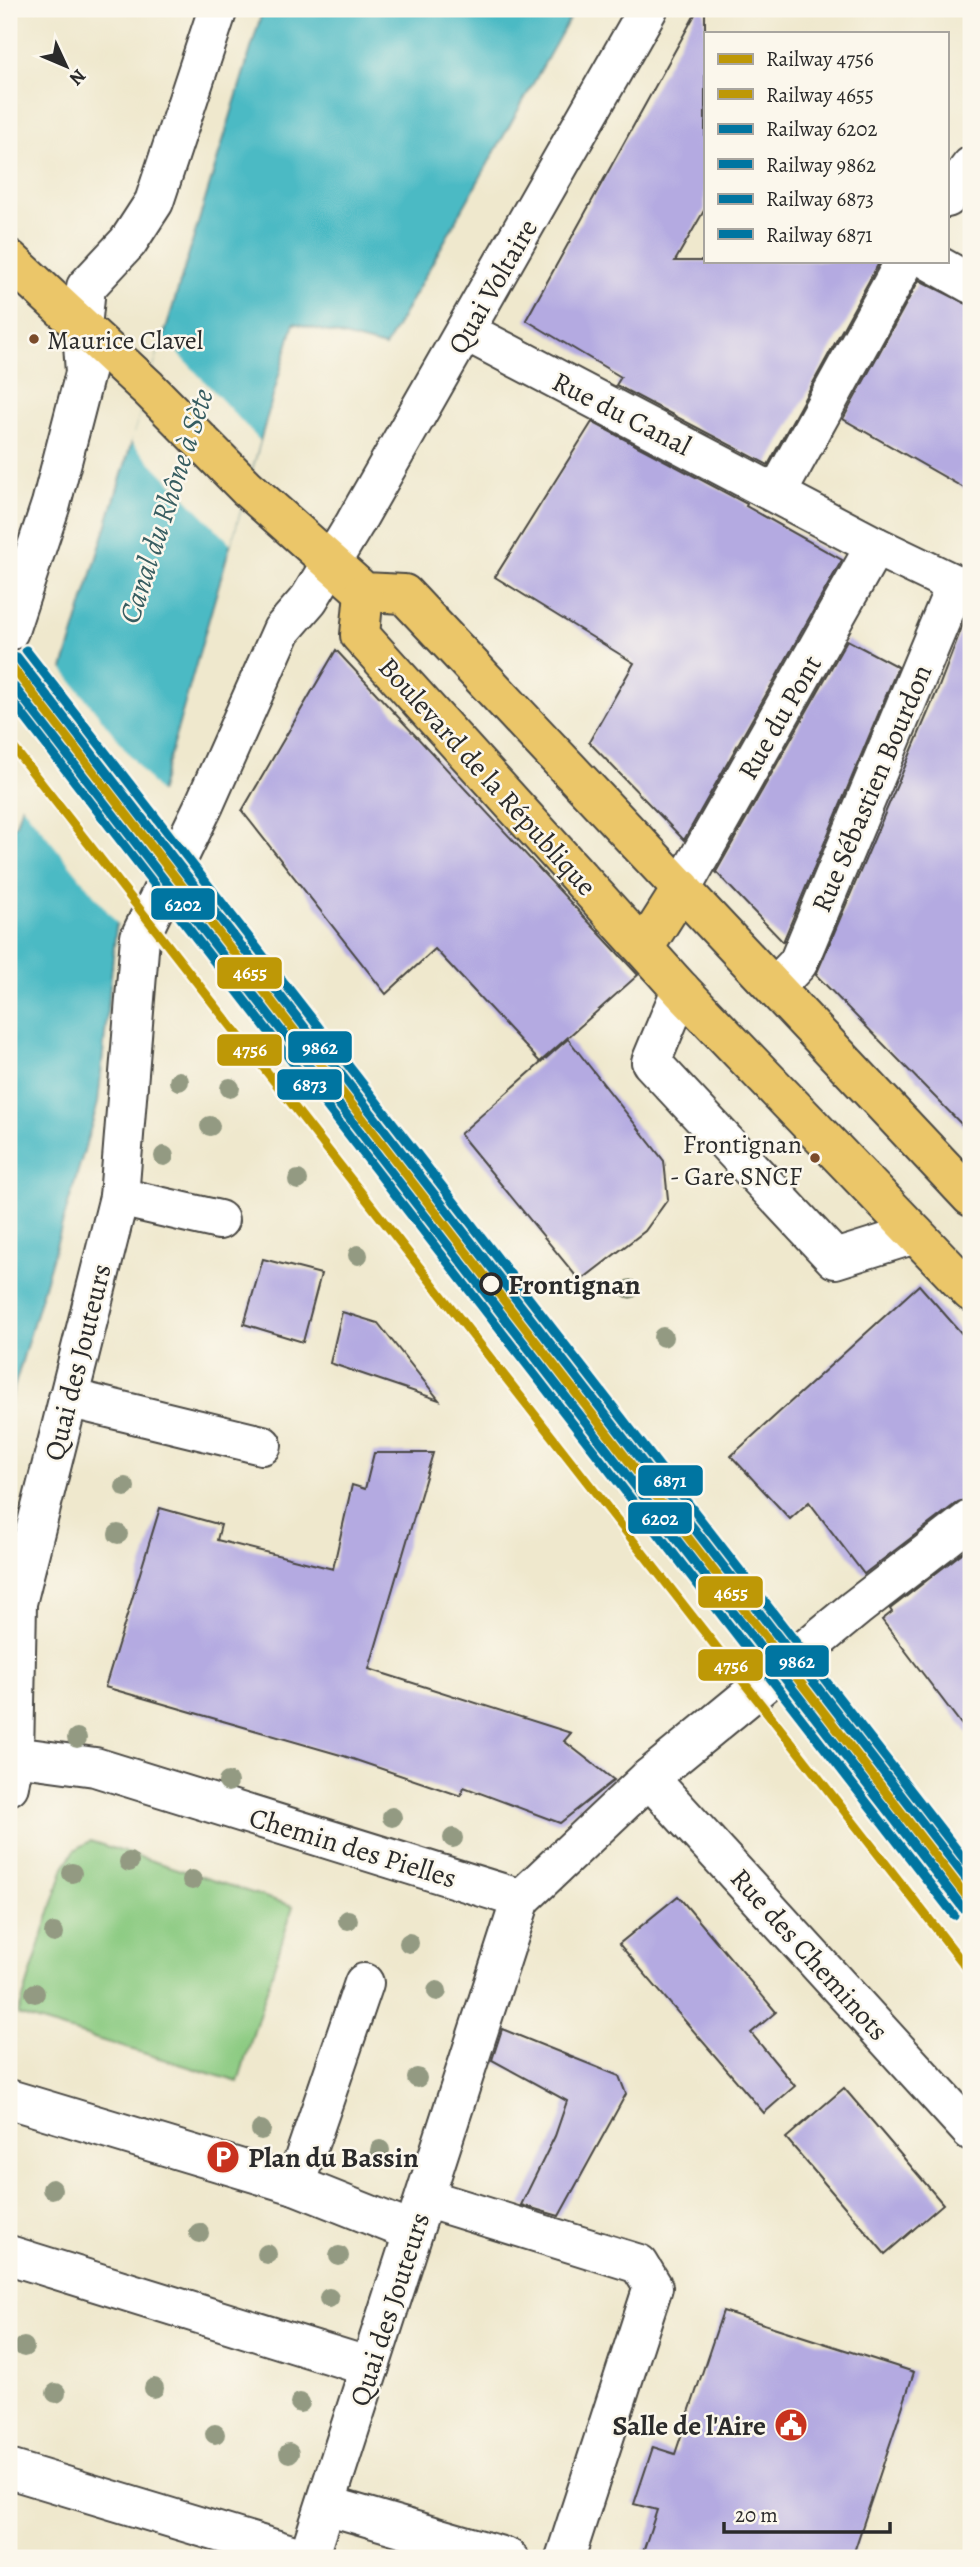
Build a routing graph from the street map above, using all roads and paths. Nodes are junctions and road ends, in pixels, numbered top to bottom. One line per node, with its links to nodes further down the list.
1 (218, 9): 9 (street)
2 (648, 9): 10 (street, Quai Voltaire)
3 (971, 166): 4 (street)
4 (948, 197)
5 (9, 259): 9 (main road)
6 (904, 262): 11 (street)
7 (932, 262): 8 (street)
8 (971, 284)
9 (82, 328): 13 (main road); 16 (street)
10 (467, 332): 11 (street, Rue du Canal); 13 (street, Quai Voltaire)
11 (777, 493): 12 (street, Rue du Canal)
12 (876, 546): 14 (street, Rue du Canal); 17 (street, Rue du Pont)
13 (330, 560): 15 (main road); 18 (street, Quai Voltaire)
14 (963, 588): 20 (street, Rue Sébastien Bourdon)
15 (364, 592): 17 (main road); 19 (main road, Boulevard de la République)
16 (9, 631)
17 (682, 888): 19 (main road); 20 (main road)
18 (140, 937): 23 (street, Quai des Jouteurs)
19 (644, 948): 21 (main road, Boulevard de la République)
20 (776, 986): 22 (main road)
21 (681, 990): 25 (main road, Boulevard de la République); 25 (street)
22 (971, 1197)
23 (119, 1198): 24 (street); 27 (street, Quai des Jouteurs)
24 (219, 1220)
25 (915, 1234): 26 (main road, Boulevard de la République)
26 (971, 1292)
27 (68, 1398): 28 (street); 30 (street, Quai des Jouteurs)
28 (262, 1445)
29 (971, 1519): 31 (street)
30 (12, 1771): 32 (street, Chemin des Pielles)
31 (649, 1778): 32 (street); 35 (street, Rue des Cheminots)
32 (521, 1899): 37 (street, Quai des Jouteurs)
33 (364, 1983): 36 (street)
34 (9, 2099): 36 (street)
35 (971, 2131)
36 (295, 2185): 37 (street)
37 (419, 2215): 39 (street, Quai des Jouteurs); 44 (street)
38 (9, 2255): 39 (street)
39 (370, 2367): 41 (street, Quai des Jouteurs)
40 (9, 2469): 42 (street)
41 (326, 2505): 42 (street, Quai des Jouteurs); 43 (street)
42 (306, 2558)
43 (508, 2558)
44 (565, 2558)

